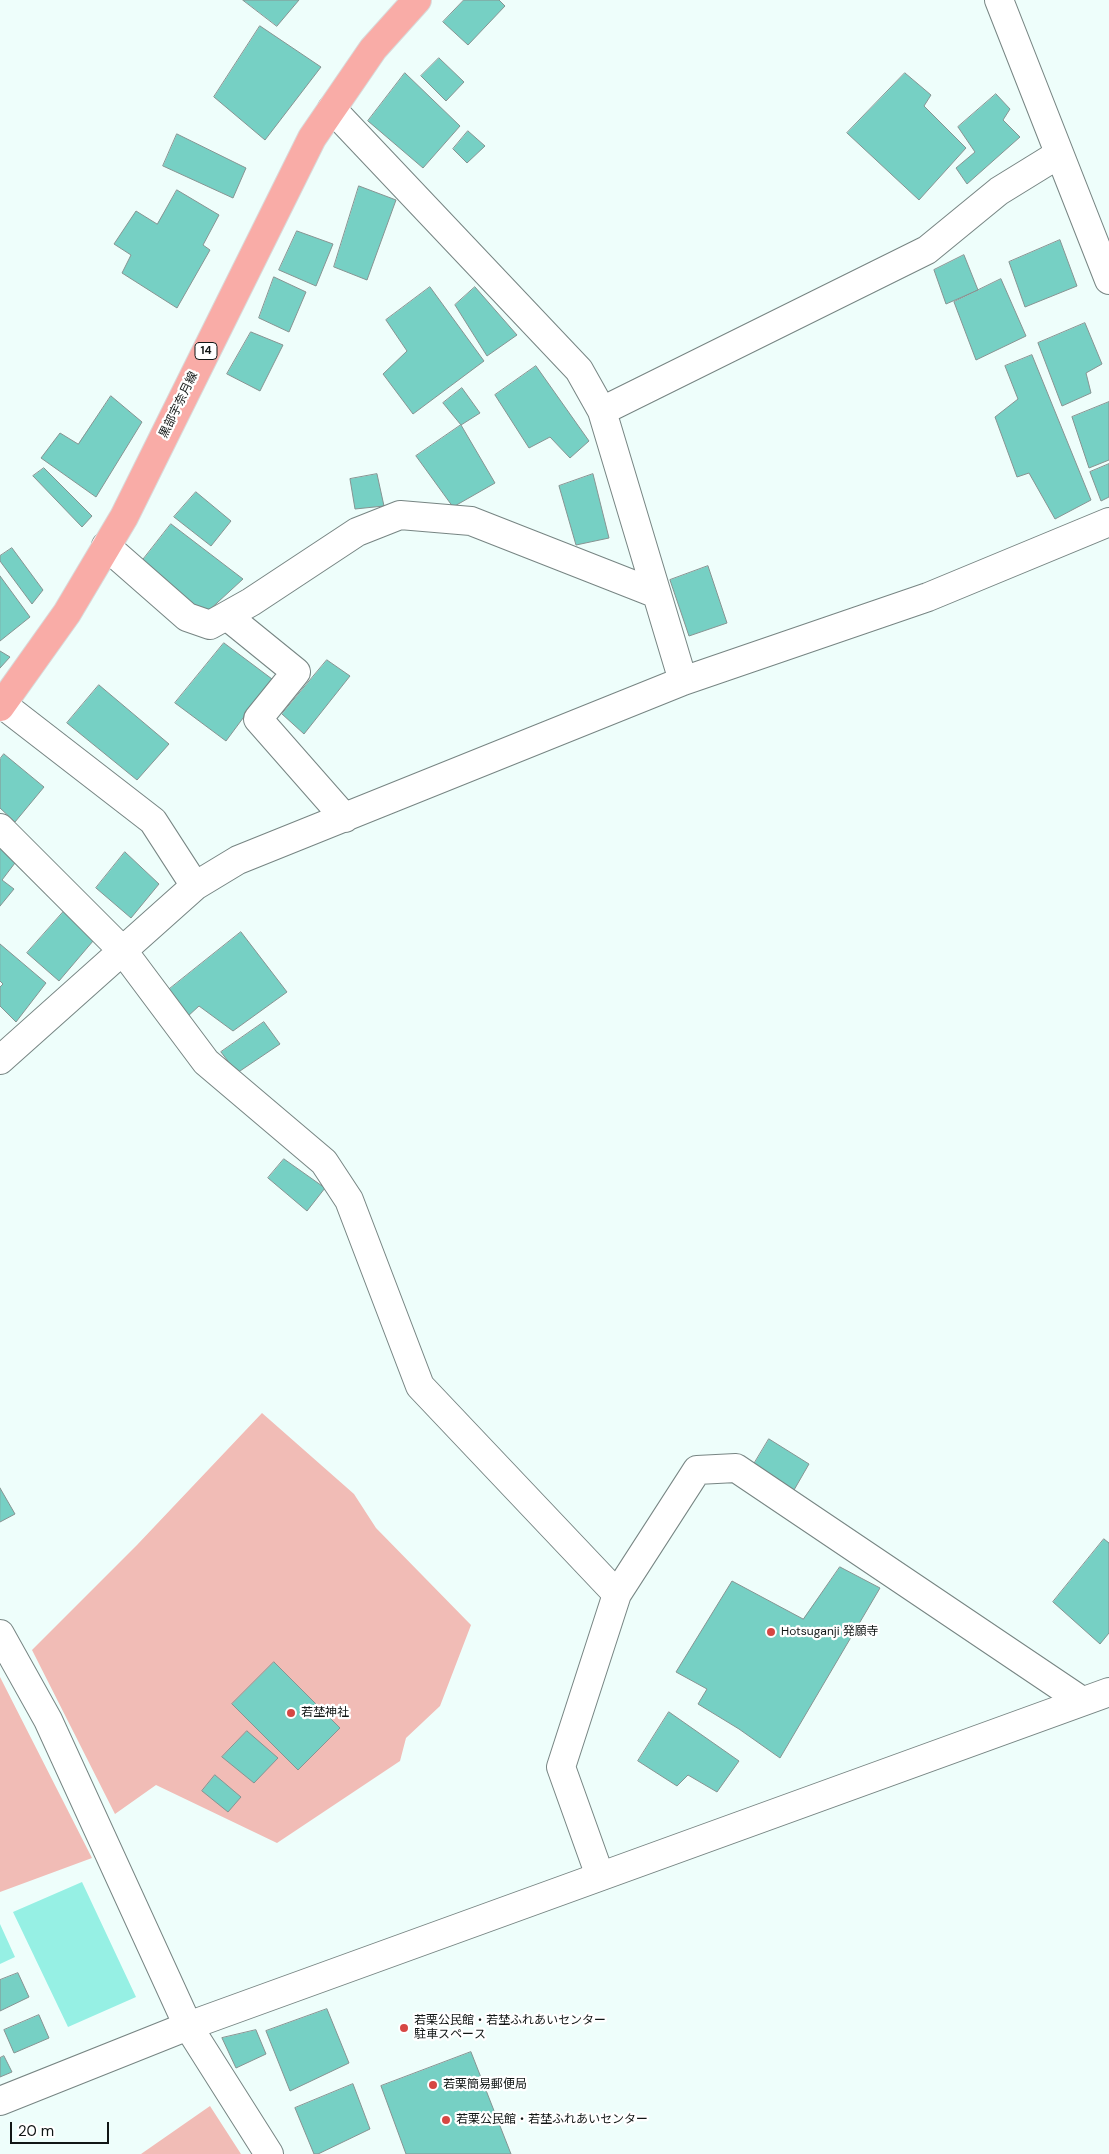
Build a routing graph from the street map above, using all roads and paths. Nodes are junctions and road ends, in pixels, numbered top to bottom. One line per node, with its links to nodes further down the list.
1 (417, 0): 3 (main road, 黒部宇奈月線 / 14)
2 (999, 0): 4 (street)
3 (332, 109): 6 (street); 8 (main road, 黒部宇奈月線 / 14)
4 (1059, 154): 5 (street); 6 (street)
5 (1109, 280)
6 (602, 411): 9 (street)
7 (1109, 522): 11 (street)
8 (106, 546): 10 (street); 12 (main road, 黒部宇奈月線 / 14)
9 (657, 594): 10 (street); 11 (street)
10 (227, 616): 13 (street)
11 (683, 682): 13 (street)
12 (1, 705): 15 (street)
13 (345, 818): 15 (street)
14 (0, 828): 16 (street)
15 (195, 886): 16 (street)
16 (123, 951): 17 (street); 18 (street)
17 (0, 1060)
18 (618, 1594): 21 (street); 22 (street)
19 (0, 1634): 23 (street)
20 (1109, 1692): 21 (street)
21 (1082, 1701): 22 (street)
22 (600, 1876): 23 (street)
23 (188, 2026): 24 (street); 25 (street)
24 (0, 2101)
25 (269, 2154)

